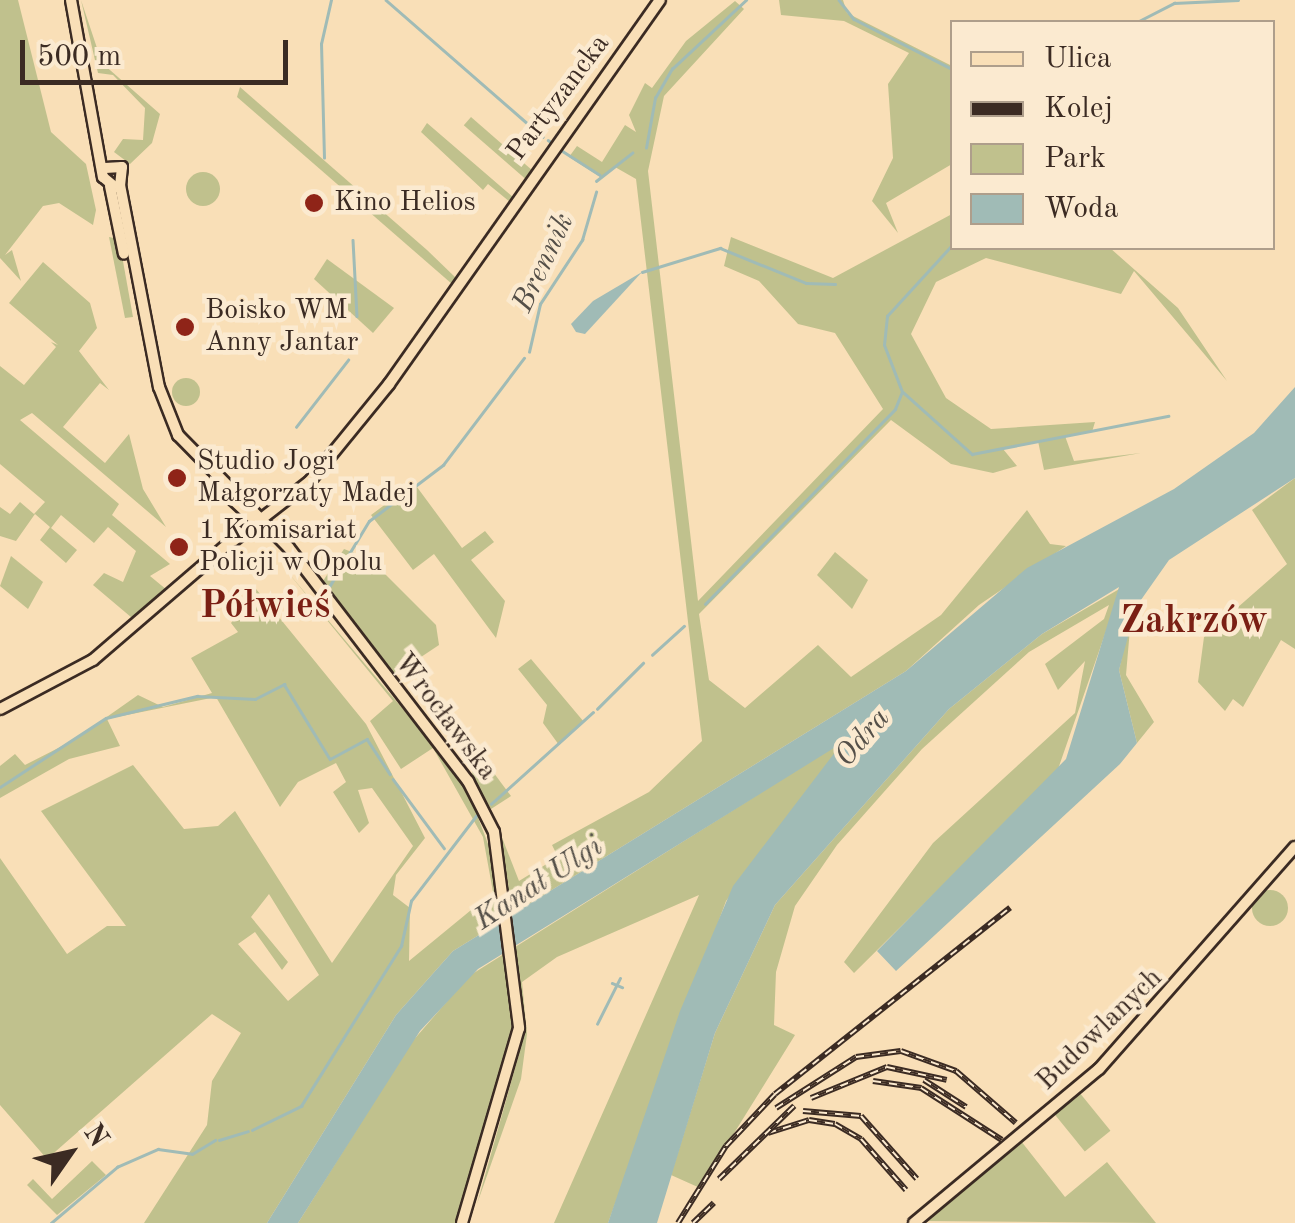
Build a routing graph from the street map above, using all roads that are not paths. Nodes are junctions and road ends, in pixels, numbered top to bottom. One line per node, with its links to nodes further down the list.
1 (75, 0): 3 (main road)
2 (660, 0): 6 (main road, Partyzancka)
3 (110, 166): 4 (main road); 4 (main road)
4 (119, 182): 5 (main road, Wrocławska); 6 (main road, Wrocławska)
5 (246, 512): 6 (main road, Wrocławska); 7 (main road)
6 (262, 522): 7 (main road); 8 (main road); 11 (main road, Wrocławska)
7 (242, 531): 8 (main road)
8 (233, 540): 9 (main road)
9 (0, 709)
10 (1295, 846): 12 (main road, Budowlanych)
11 (462, 1223)
12 (914, 1223)

